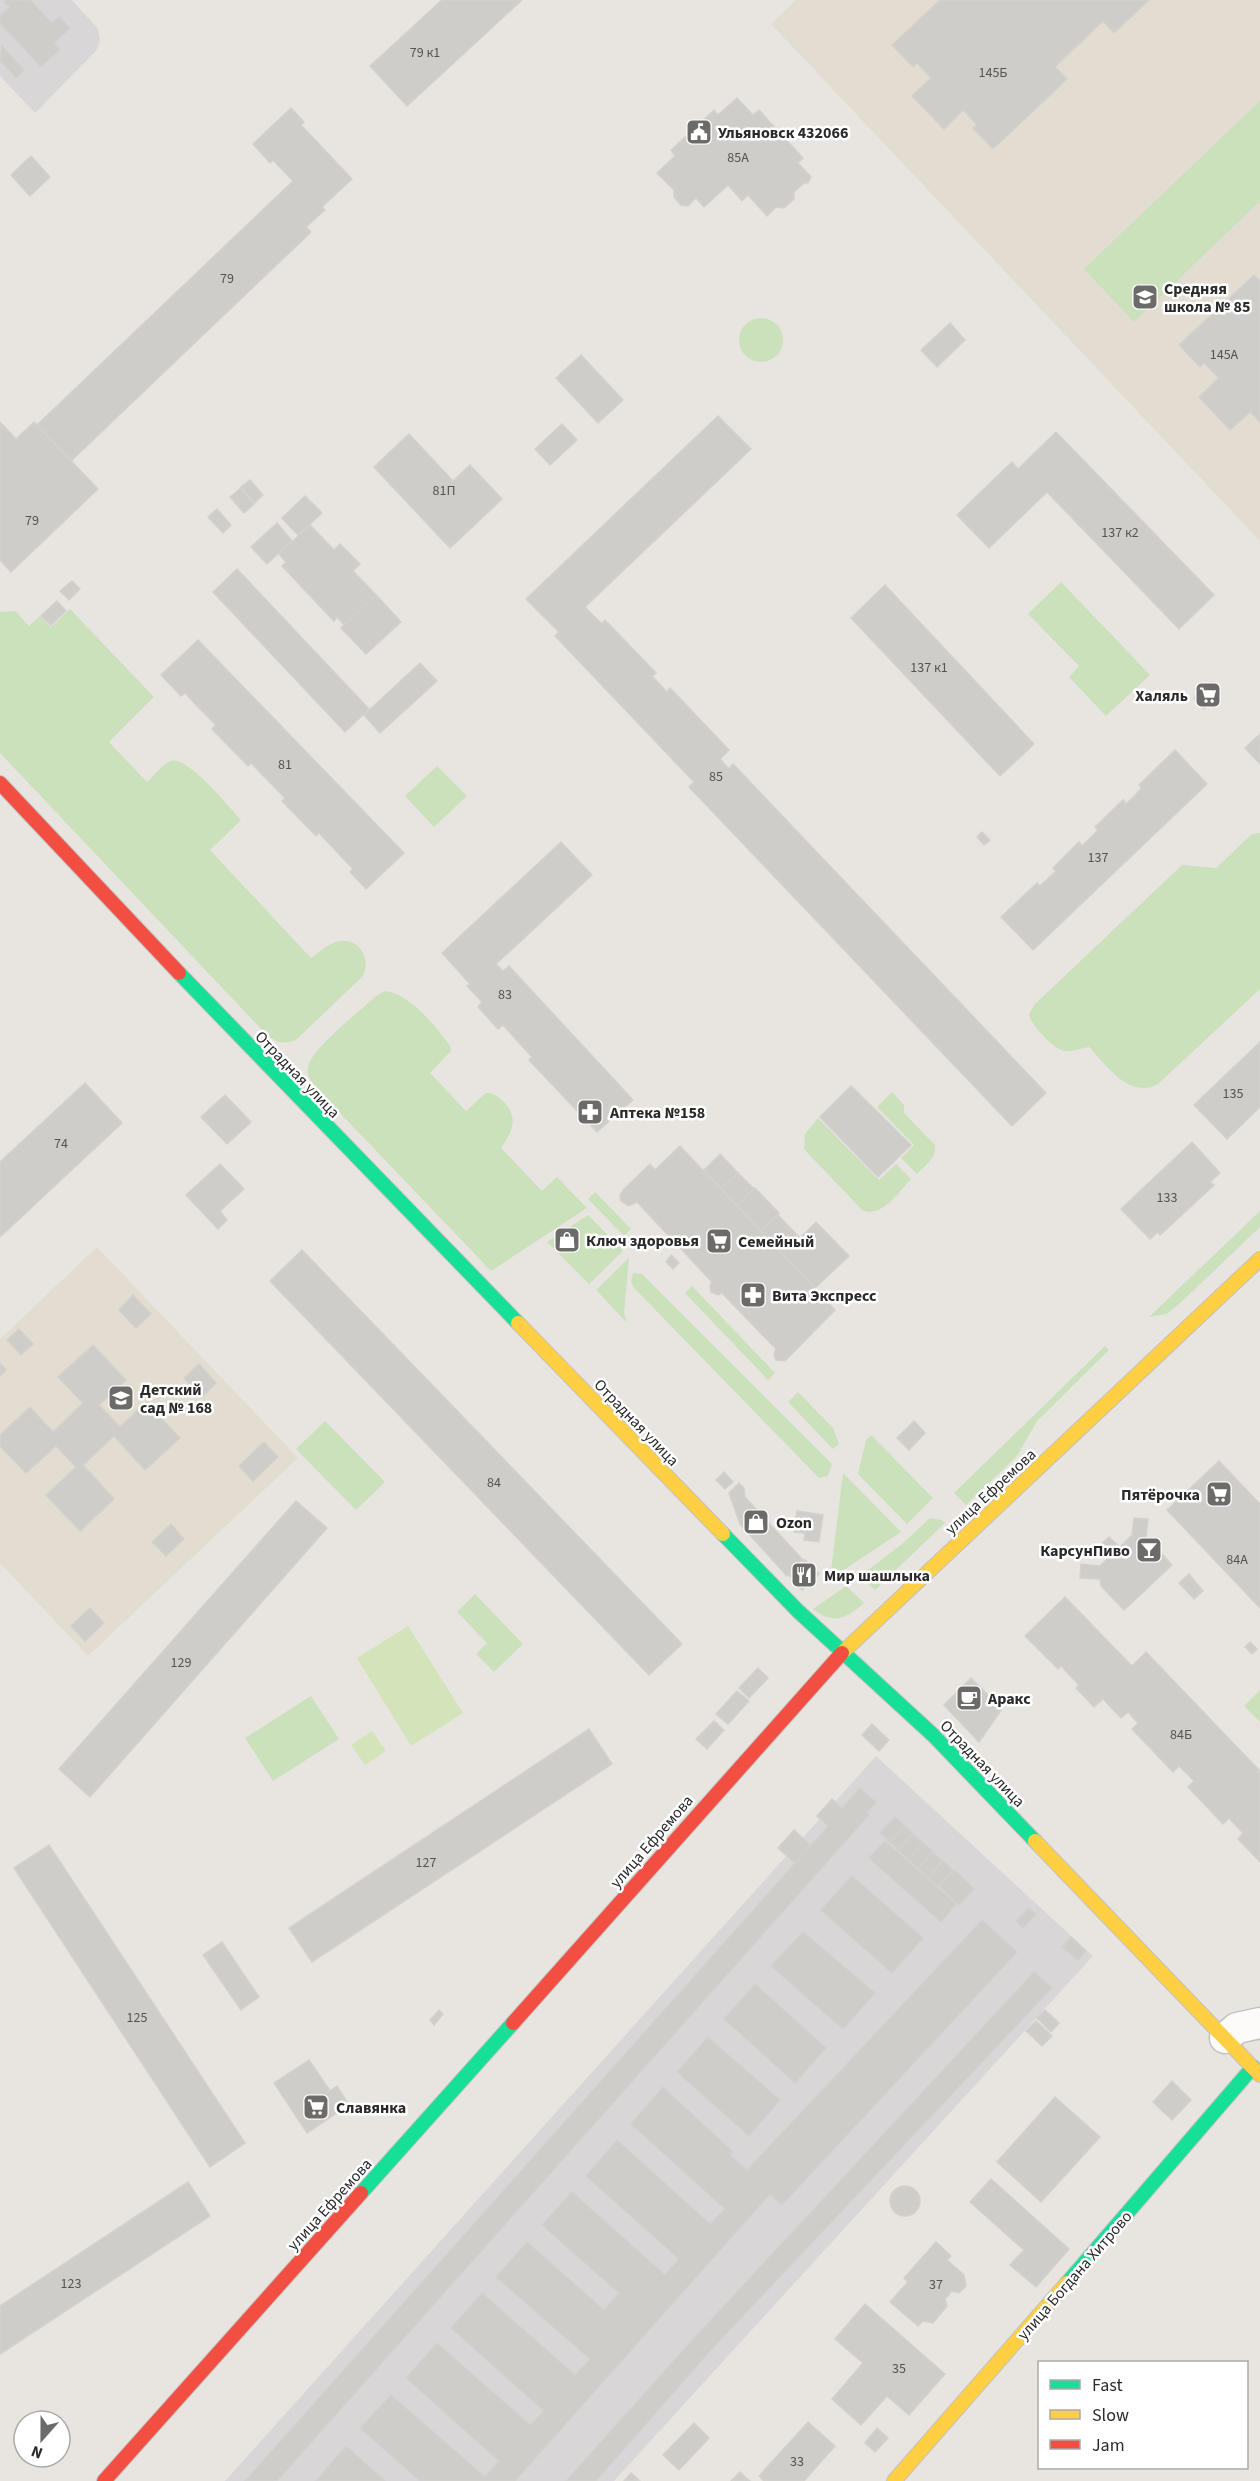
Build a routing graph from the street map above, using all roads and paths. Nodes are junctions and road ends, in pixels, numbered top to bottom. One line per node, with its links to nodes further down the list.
1 (0, 783): 3 (street, Отрадная улица)
2 (1260, 1259): 3 (street, улица Ефремова)
3 (842, 1653): 5 (street, Отрадная улица); 7 (street, улица Ефремова)
4 (1260, 2023): 5 (street)
5 (1226, 2038): 6 (street, Отрадная улица)
6 (1257, 2071): 8 (street, улица Богдана Хитрово)
7 (104, 2481)
8 (894, 2481)

